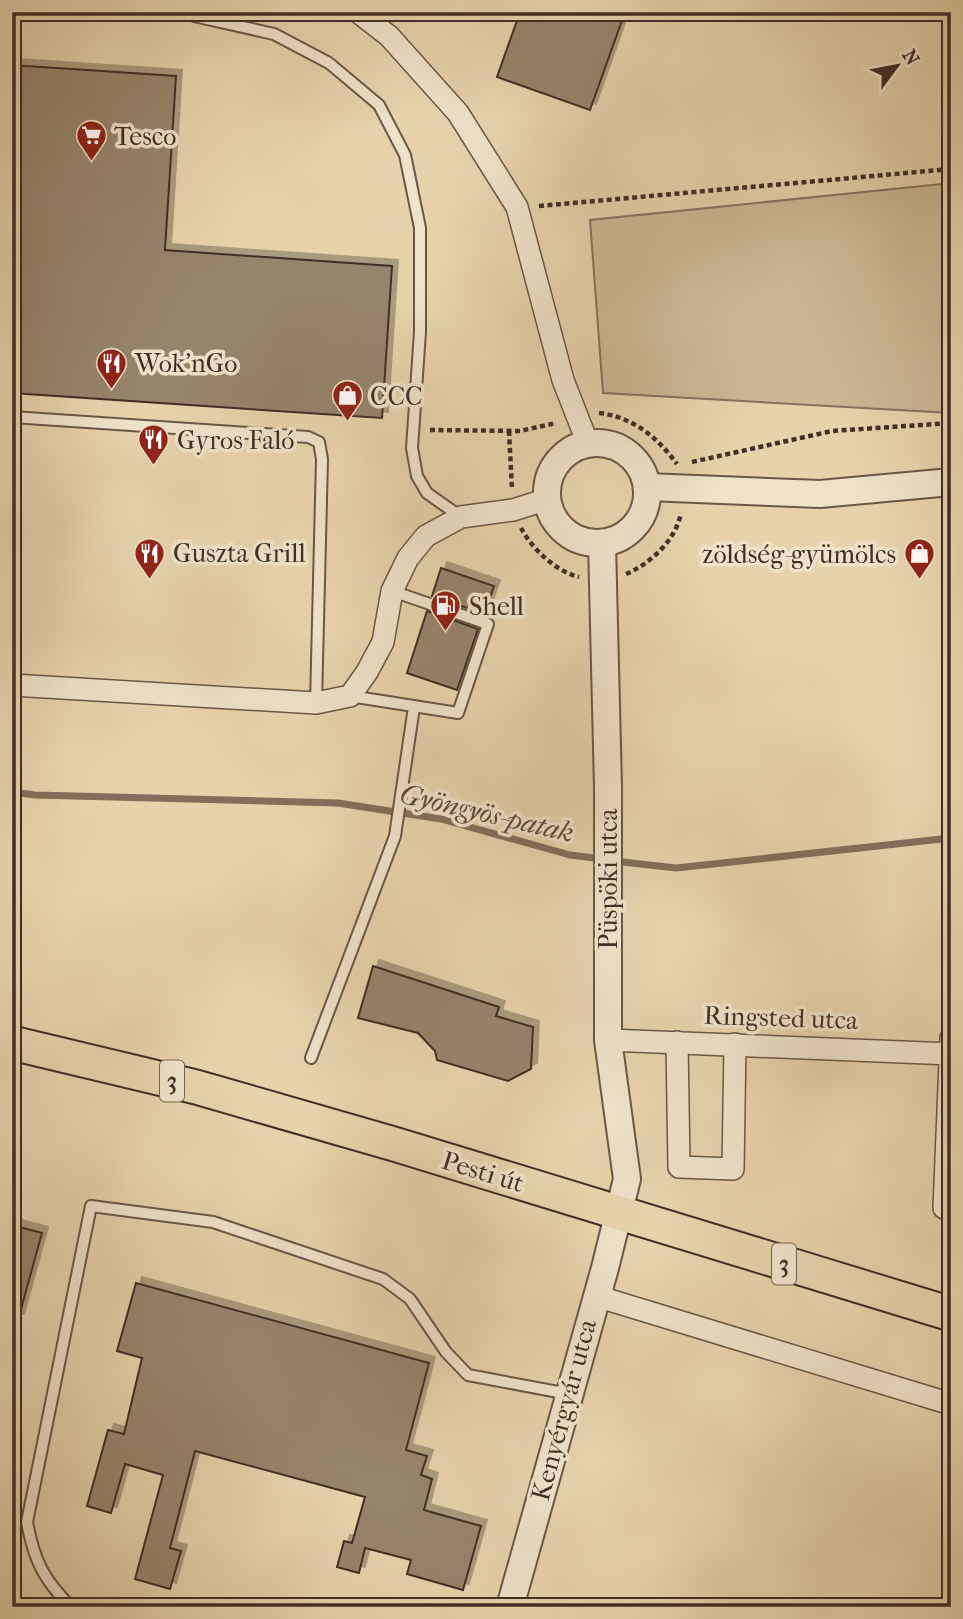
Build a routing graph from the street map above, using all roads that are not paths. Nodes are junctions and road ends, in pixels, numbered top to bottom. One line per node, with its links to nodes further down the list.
1 (358, 12): 4 (street)
2 (194, 16): 8 (lane)
3 (12, 417): 13 (lane)
4 (588, 444): 6 (street); 7 (street)
5 (951, 482): 6 (street)
6 (647, 487): 9 (street)
7 (548, 499): 8 (street); 9 (street)
8 (461, 517): 10 (street)
9 (602, 543): 16 (street, Püspöki utca)
10 (392, 591): 12 (street); 14 (lane)
11 (12, 685): 13 (street)
12 (351, 696): 13 (street); 14 (lane)
13 (316, 703)
14 (414, 707): 21 (lane)
15 (951, 1038): 20 (street)
16 (608, 1040): 17 (street, Ringsted utca); 23 (street, Püspöki utca)
17 (677, 1042): 19 (street, Ringsted utca); 19 (street)
18 (12, 1043): 23 (main road, Pesti út / 3)
19 (735, 1044): 20 (street, Ringsted utca)
20 (951, 1054): 22 (street)
21 (311, 1058)
22 (944, 1208)
23 (618, 1213): 24 (street, Kenyérgyár utca); 25 (main road, Pesti út / 3)
24 (596, 1296): 26 (street, Kenyérgyár utca); 27 (street)
25 (951, 1314)
26 (569, 1394): 28 (lane); 29 (street, Kenyérgyár utca)
27 (951, 1404)
28 (71, 1607)
29 (510, 1607)

